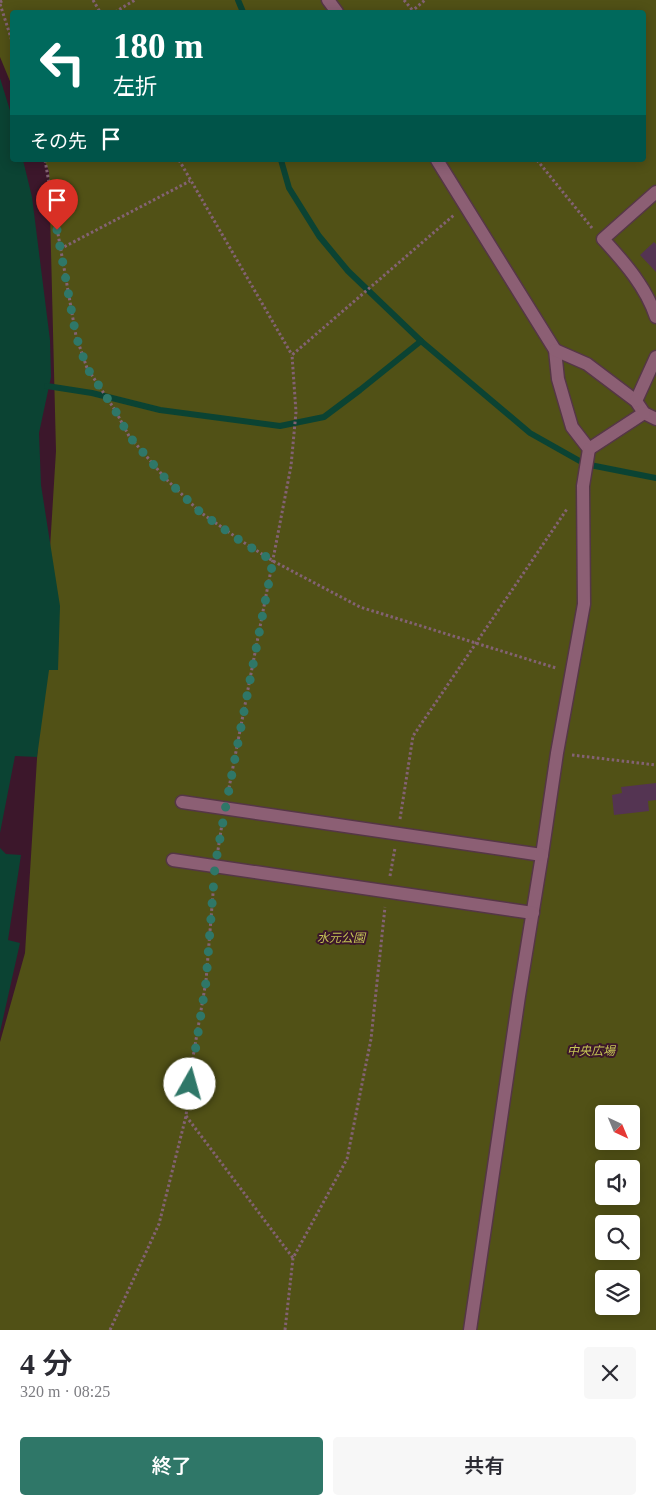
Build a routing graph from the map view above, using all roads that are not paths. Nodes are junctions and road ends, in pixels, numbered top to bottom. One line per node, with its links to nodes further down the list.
1 (438, 162): 4 (street)
2 (656, 192): 3 (street)
3 (656, 318)
4 (555, 350): 6 (street); 9 (street)
5 (656, 357): 6 (street)
6 (636, 401): 7 (street)
7 (644, 413): 8 (street); 9 (street)
8 (656, 419)
9 (589, 452): 11 (street)
10 (182, 802): 11 (street)
11 (542, 856): 13 (street)
12 (173, 860): 13 (street)
13 (533, 913): 14 (street)
14 (470, 1330)

